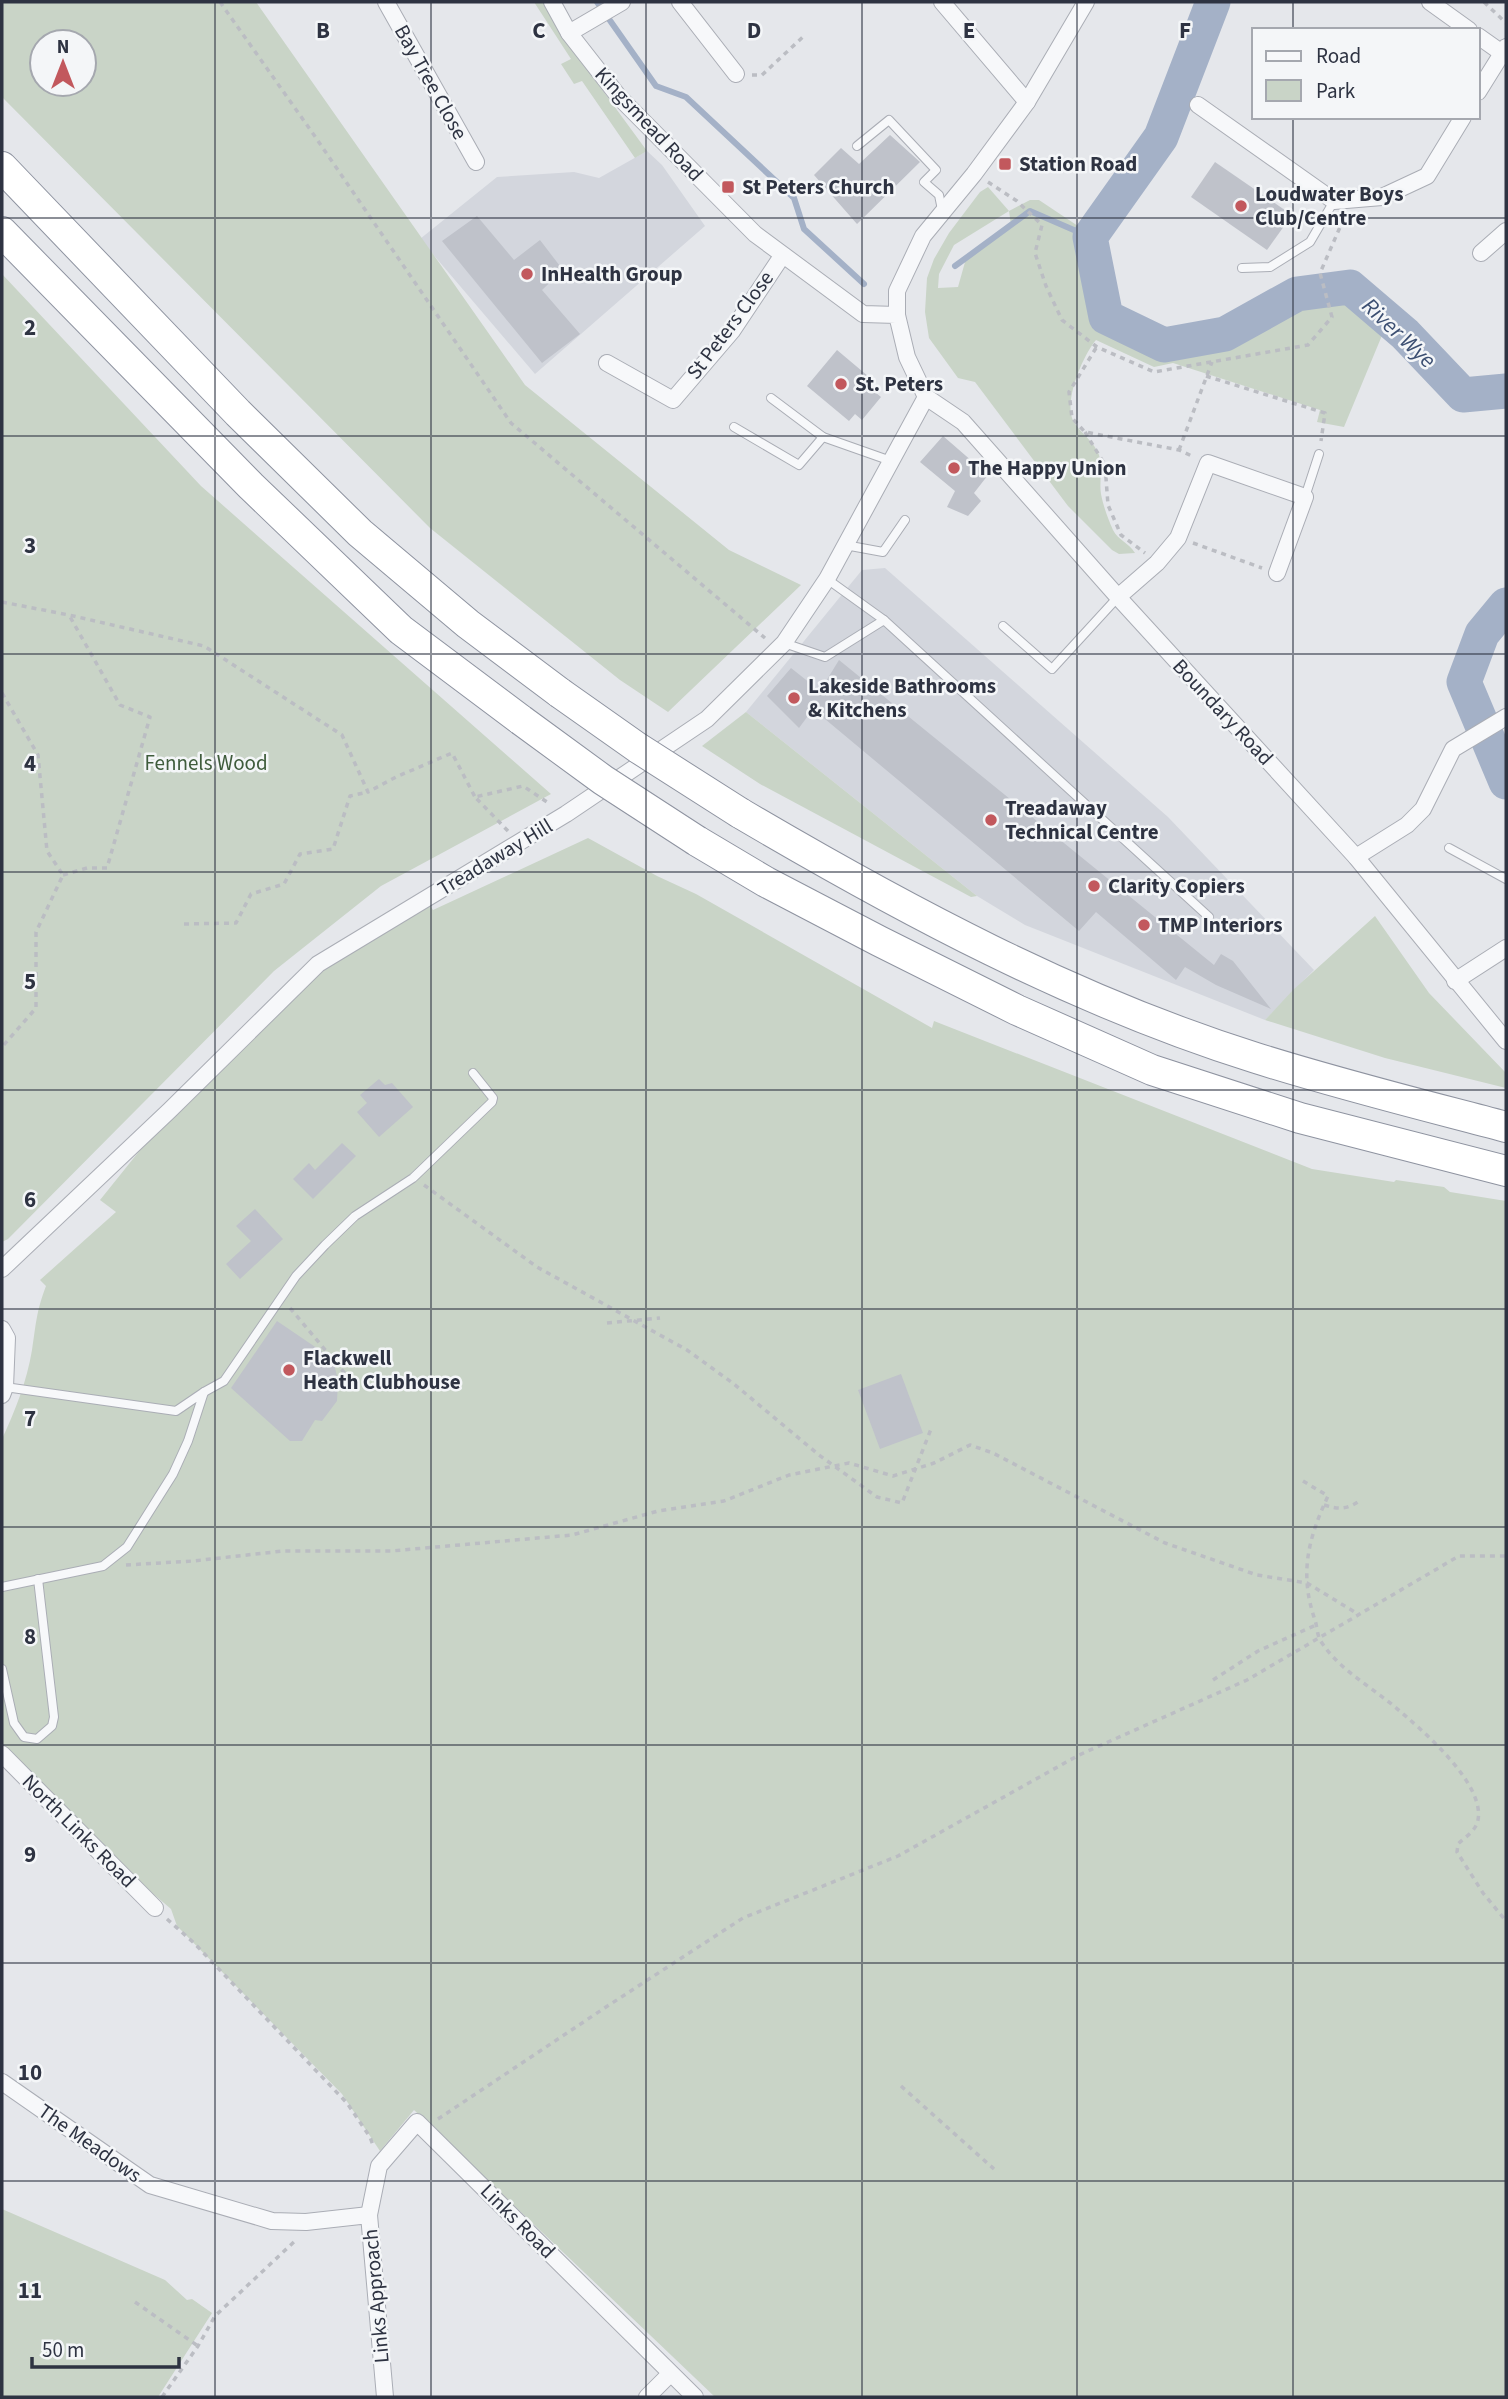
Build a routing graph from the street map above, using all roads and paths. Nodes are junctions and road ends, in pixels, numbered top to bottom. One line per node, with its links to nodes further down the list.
1 (220, 2): 59 (path)
2 (386, 2): 22 (street, Bay Tree Close)
3 (552, 2): 12 (street, Kingsmead Road)
4 (680, 2): 16 (street)
5 (942, 2): 18 (street)
6 (1086, 2): 18 (street)
7 (1430, 2): 11 (street)
8 (1485, 2): 10 (path)
9 (616, 4): 12 (street)
10 (1506, 23)
11 (1466, 28)
12 (569, 33): 31 (street, Kingsmead Road)
13 (804, 35): 16 (path)
14 (1480, 37): 15 (street)
15 (1504, 50): 17 (street)
16 (736, 74)
17 (1480, 89)
18 (1027, 102): 24 (street)
19 (1198, 105): 26 (street)
20 (1462, 119): 25 (street)
21 (857, 146): 27 (lane)
22 (476, 162)
23 (2, 167): 77 (highway, bridge)
24 (974, 174): 27 (street); 34 (path)
25 (1351, 200): 26 (street); 35 (path)
26 (1335, 201): 32 (lane)
27 (942, 213): 33 (street)
28 (1506, 231): 30 (street)
29 (2, 232): 78 (highway, bridge)
30 (1481, 253)
31 (782, 256): 33 (street, Kingsmead Road); 36 (street, St Peters Close)
32 (1242, 268)
33 (897, 315): 38 (street)
34 (1097, 347): 35 (path); 41 (path)
35 (1212, 362): 37 (path)
36 (607, 363)
37 (1206, 376): 43 (path); 44 (path)
38 (926, 397): 45 (street, Treadaway Hill); 54 (street, Boundary Road)
39 (771, 398): 42 (lane)
40 (734, 427): 42 (lane)
41 (1085, 432): 43 (path); 51 (path)
42 (823, 437): 45 (lane)
43 (1179, 450): 46 (path)
44 (1319, 454): 47 (lane)
45 (891, 461): 50 (street, Treadaway Hill)
46 (1208, 463): 47 (street); 49 (street)
47 (1305, 497): 52 (street)
48 (905, 520): 50 (lane)
49 (1178, 538): 51 (street); 52 (path)
50 (845, 545): 53 (street, Treadaway Hill)
51 (1157, 563): 54 (street)
52 (1277, 573)
53 (827, 579): 57 (lane); 59 (street, Treadaway Hill)
54 (1118, 597): 58 (lane); 67 (street, Boundary Road)
55 (2, 602): 56 (path)
56 (69, 615): 62 (path); 68 (path)
57 (884, 620): 59 (lane); 70 (lane)
58 (1003, 626)
59 (781, 646): 64 (street, Treadaway Hill)
60 (2, 693): 68 (path)
61 (1506, 717): 67 (street)
62 (368, 792): 63 (path); 71 (path)
63 (475, 797): 64 (path); 65 (path)
64 (566, 814): 65 (street, Treadaway Hill)
65 (519, 843): 80 (street, Treadaway Hill)
66 (1448, 848): 69 (lane)
67 (1356, 857): 73 (street, Boundary Road)
68 (63, 875): 75 (path)
69 (1506, 879)
70 (1209, 917)
71 (184, 924)
72 (1506, 948): 73 (street)
73 (1455, 981): 74 (street, Boundary Road)
74 (1506, 1041)
75 (2, 1047)
76 (473, 1073): 79 (lane)
77 (1506, 1127)
78 (1506, 1171)
79 (413, 1178): 81 (lane); 83 (path)
80 (2, 1269)
81 (282, 1298): 86 (path); 88 (lane)
82 (660, 1318): 83 (path)
83 (633, 1322): 84 (path); 90 (path)
84 (607, 1323)
85 (2, 1329): 87 (street)
86 (358, 1390)
87 (4, 1391): 88 (lane)
88 (204, 1392): 96 (lane)
89 (931, 1429): 91 (path)
90 (835, 1466): 91 (path); 91 (path); 96 (path)
91 (917, 1469): 98 (path)
92 (1303, 1481): 94 (path)
93 (1358, 1502): 94 (path)
94 (1324, 1505): 98 (path)
95 (1506, 1556): 100 (path)
96 (103, 1566): 97 (lane)
97 (38, 1579): 99 (lane); 103 (lane)
98 (1307, 1583): 100 (path); 101 (path)
99 (2, 1587)
100 (1358, 1614): 102 (path)
101 (1317, 1625): 102 (path); 104 (path)
102 (1318, 1638): 107 (path); 110 (path)
103 (2, 1669)
104 (1213, 1680)
105 (2, 1754): 106 (street, North Links Road)
106 (155, 1908): 111 (path)
107 (1506, 1921)
108 (2, 2082): 114 (street, The Meadows)
109 (901, 2086): 112 (path)
110 (425, 2128): 111 (street); 117 (street, Links Road)
111 (379, 2166): 113 (street)
112 (995, 2169)
113 (369, 2216): 114 (street, Links Approach); 119 (street, Links Approach)
114 (303, 2229): 116 (path)
115 (135, 2302): 116 (path)
116 (198, 2346): 118 (path)
117 (670, 2374): 120 (street); 121 (street, Links Road)
118 (162, 2397)
119 (385, 2397)
120 (647, 2397)
121 (695, 2397)

